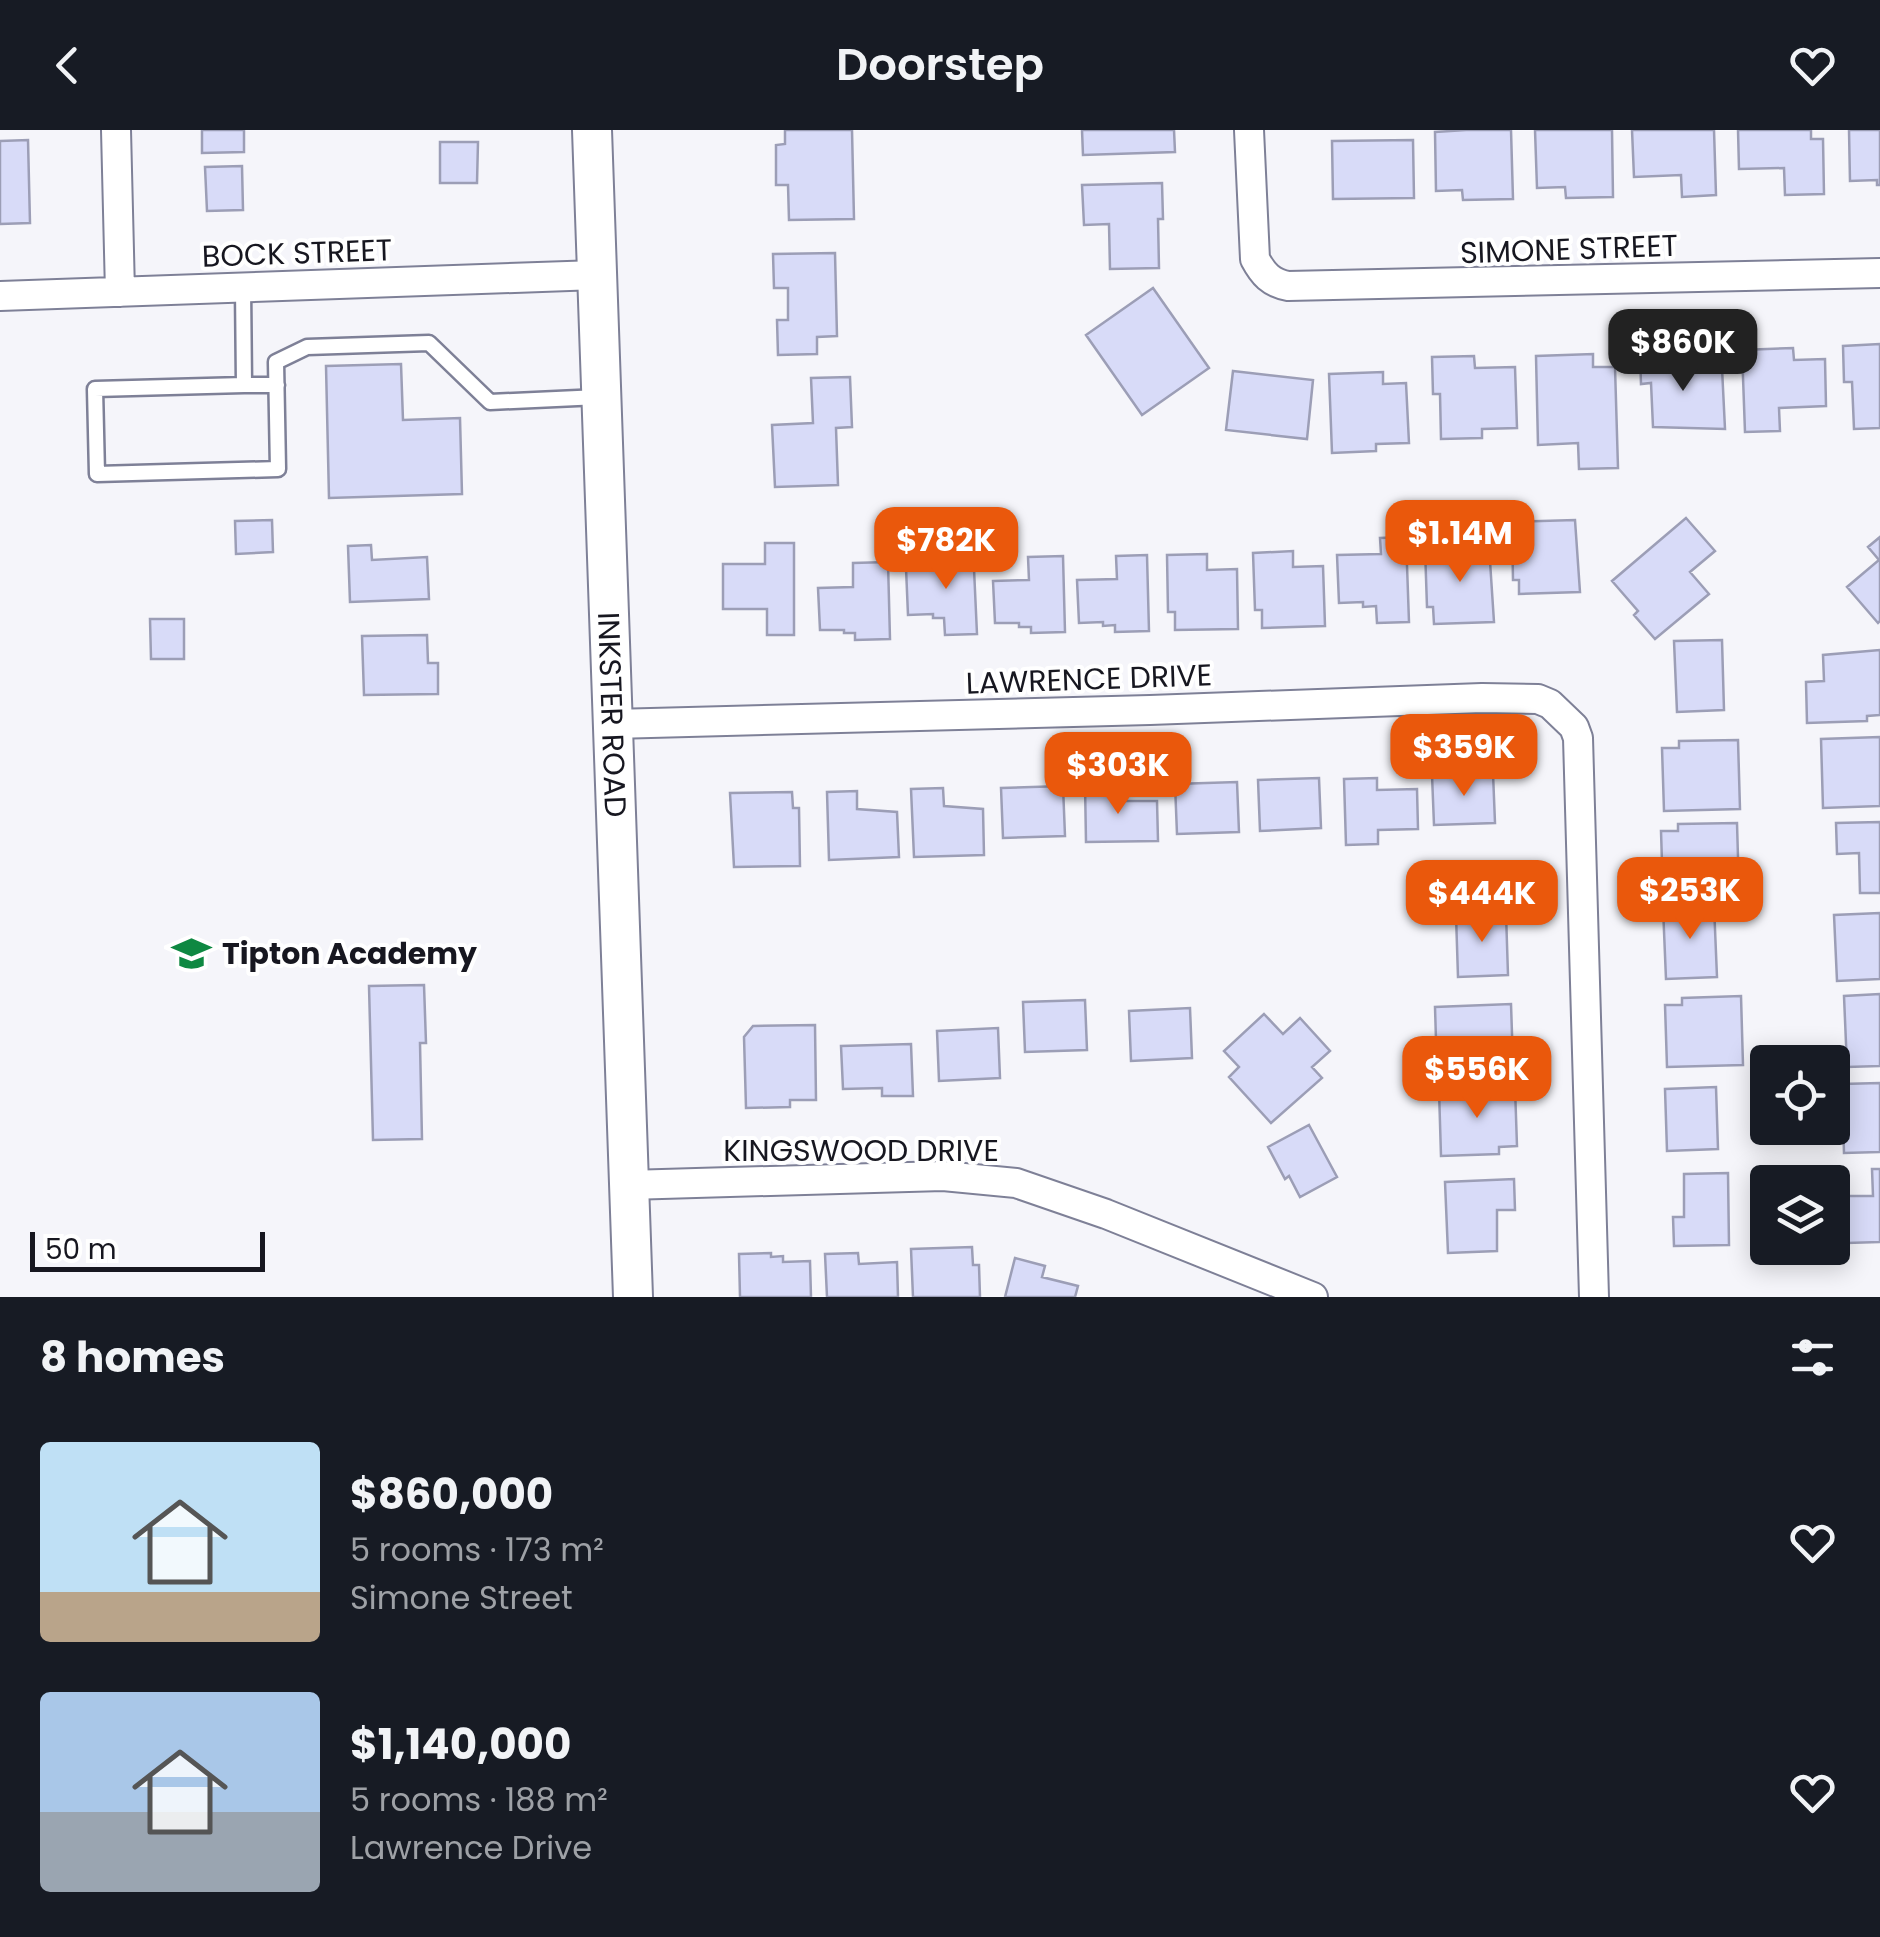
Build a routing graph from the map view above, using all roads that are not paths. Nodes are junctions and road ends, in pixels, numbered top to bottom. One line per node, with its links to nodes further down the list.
1 (116, 130): 7 (street)
2 (592, 130): 5 (main road, INKSTER ROAD)
3 (1248, 130): 4 (street, SIMONE STREET)
4 (1880, 273)
5 (597, 275): 6 (street, BOCK STREET); 11 (main road, INKSTER ROAD)
6 (243, 288): 7 (street, BOCK STREET); 9 (lane)
7 (120, 292): 8 (street, BOCK STREET)
8 (0, 296)
9 (244, 384): 10 (lane); 10 (lane)
10 (277, 384): 11 (lane)
11 (602, 397): 12 (main road, INKSTER ROAD)
12 (613, 724): 13 (main road, INKSTER ROAD); 16 (street, LAWRENCE DRIVE)
13 (628, 1185): 14 (main road, INKSTER ROAD); 15 (street, KINGSWOOD DRIVE)
14 (633, 1297)
15 (1313, 1297)
16 (1594, 1297)

